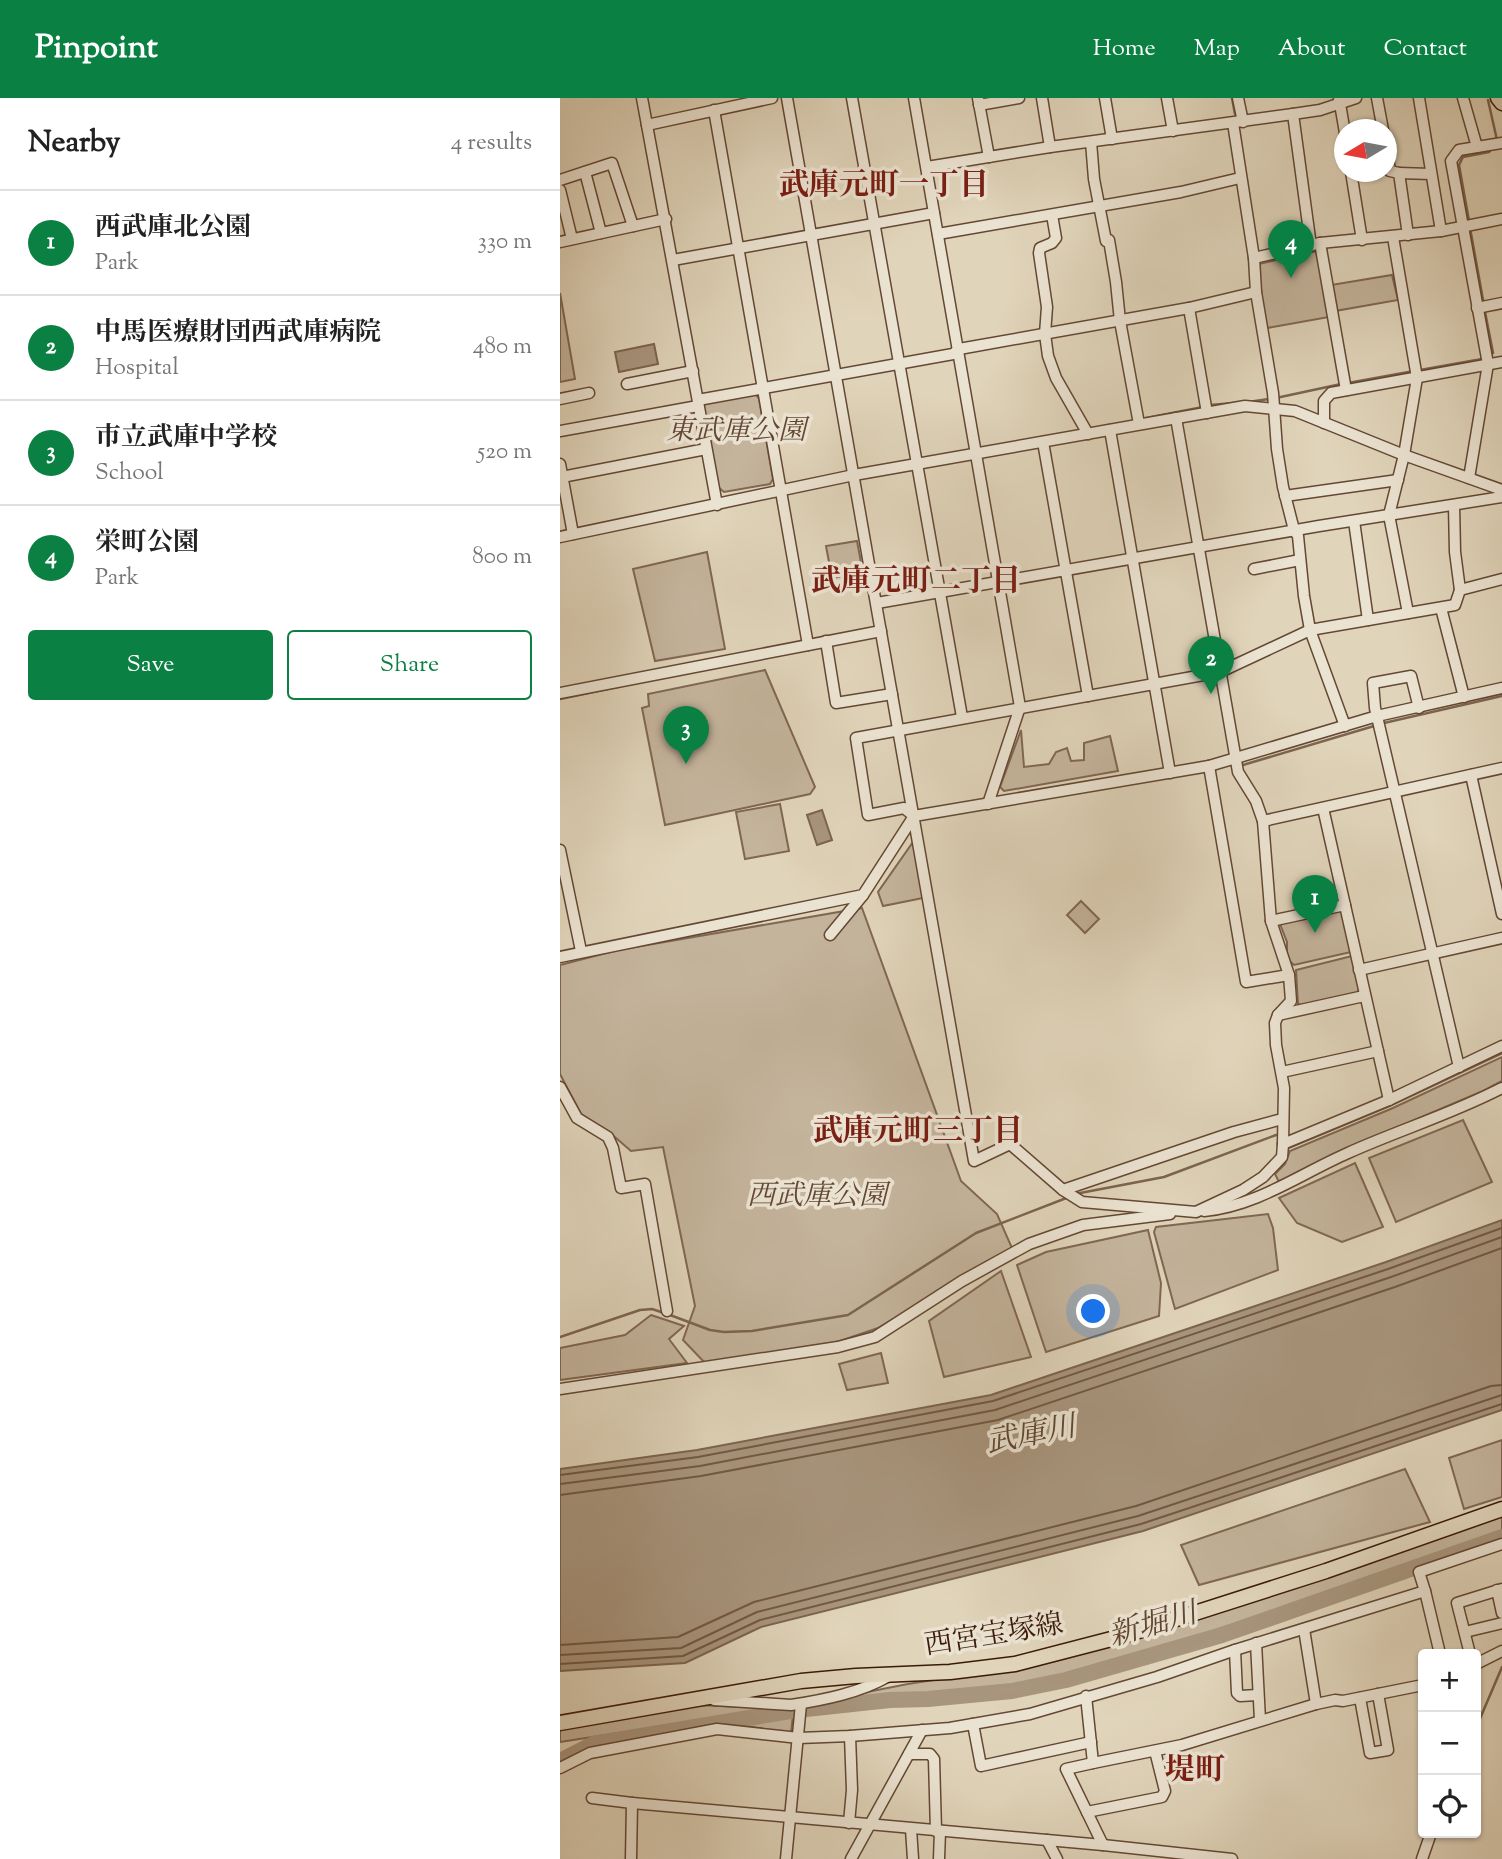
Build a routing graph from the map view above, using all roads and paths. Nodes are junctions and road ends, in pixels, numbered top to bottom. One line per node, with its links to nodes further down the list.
1 (642, 98): 24 (street)
2 (772, 98): 19 (street)
3 (788, 98): 50 (street)
4 (852, 98): 45 (street)
5 (914, 98): 32 (street)
6 (1019, 98): 17 (street)
7 (1042, 98): 29 (street)
8 (1105, 98): 26 (street)
9 (1167, 98): 25 (street)
10 (1238, 98): 23 (street)
11 (1356, 98): 16 (street)
12 (1377, 98): 22 (street)
13 (1419, 98): 35 (street)
14 (1463, 98): 30 (street)
15 (1498, 98): 18 (main road)
16 (1339, 100): 20 (street); 21 (street)
17 (978, 102): 31 (street)
18 (1502, 103)
19 (714, 110): 24 (street); 58 (street)
20 (1293, 114): 23 (street); 57 (street)
21 (1342, 119)
22 (1381, 119)
23 (1238, 123): 25 (street); 36 (street)
24 (647, 125): 43 (street)
25 (1172, 131): 26 (street)
26 (1112, 139): 27 (street)
27 (1091, 142): 29 (street); 40 (street)
28 (1497, 144): 30 (street)
29 (1050, 147): 31 (street)
30 (1478, 147): 47 (street)
31 (989, 157): 32 (street)
32 (927, 167): 41 (street)
33 (585, 172): 37 (street); 46 (street); 49 (street)
34 (1399, 173): 35 (street); 52 (street)
35 (1431, 174): 48 (street)
36 (1240, 177): 40 (street); 59 (street)
37 (560, 180)
38 (1353, 182): 55 (street)
39 (560, 190): 54 (street)
40 (1099, 206): 42 (street); 65 (street)
41 (934, 213): 45 (street); 51 (street)
42 (1052, 215): 51 (street); 66 (street)
43 (666, 219): 46 (street); 60 (street)
44 (1502, 219): 47 (street)
45 (875, 223): 50 (street); 69 (street)
46 (633, 226): 49 (street)
47 (1462, 228): 48 (street); 64 (street)
48 (1441, 231): 52 (street)
49 (601, 233): 54 (street)
50 (812, 234): 58 (street); 73 (street)
51 (938, 234): 67 (street)
52 (1408, 235): 53 (street)
53 (1393, 237): 55 (street); 72 (street)
54 (572, 239): 56 (street)
55 (1362, 240): 57 (street)
56 (560, 242)
57 (1315, 245): 59 (street); 75 (street)
58 (737, 247): 60 (street); 76 (street)
59 (1254, 258): 61 (street)
60 (673, 260): 71 (street)
61 (1256, 292): 63 (street); 80 (street)
62 (1502, 303): 64 (street)
63 (1189, 308): 65 (street); 81 (street)
64 (1477, 308): 70 (street)
65 (1120, 321): 66 (street); 84 (street)
66 (1045, 334): 67 (street); 87 (street)
67 (959, 349): 69 (street); 90 (street)
68 (1502, 362): 70 (street)
69 (901, 363): 73 (street); 92 (street)
70 (1488, 364): 72 (street); 96 (street)
71 (693, 372): 74 (street); 79 (street)
72 (1417, 373): 75 (street); 91 (street)
73 (837, 374): 76 (street); 94 (street)
74 (627, 384)
75 (1345, 386): 83 (street)
76 (763, 387): 79 (street); 98 (street)
77 (589, 393): 78 (street)
78 (560, 399)
79 (698, 403): 86 (street); 89 (street)
80 (1274, 408): 81 (street); 83 (street); 100 (street)
81 (1207, 413): 82 (street)
82 (1176, 418): 84 (street); 109 (street)
83 (1324, 423): 91 (street)
84 (1139, 424): 85 (street)
85 (1110, 430): 87 (street); 110 (street)
86 (560, 431)
87 (1088, 434): 88 (street)
88 (1043, 442): 90 (street); 112 (street)
89 (706, 449): 95 (street); 102 (street)
90 (976, 452): 92 (street); 115 (street)
91 (1404, 455): 96 (street); 97 (street)
92 (918, 463): 94 (street); 117 (street)
93 (560, 464): 95 (street)
94 (854, 475): 98 (street); 118 (street)
95 (562, 477): 107 (street)
96 (1469, 478): 99 (street)
97 (1398, 480): 100 (street); 104 (street)
98 (781, 489): 102 (street); 125 (street)
99 (1502, 490)
100 (1285, 496): 106 (street)
101 (1502, 497): 103 (street)
102 (717, 505): 107 (street)
103 (1454, 505): 104 (street); 116 (street)
104 (1389, 515): 105 (street); 120 (street)
105 (1354, 520): 106 (street); 121 (street)
106 (1294, 530): 109 (street); 111 (street)
107 (573, 534): 108 (street)
108 (560, 537)
109 (1199, 547): 110 (street); 126 (street)
110 (1132, 558): 112 (street); 127 (street)
111 (1300, 560): 113 (street); 122 (street)
112 (1066, 569): 115 (street); 131 (street)
113 (1254, 569)
114 (1502, 579): 116 (street)
115 (999, 581): 117 (street); 133 (street)
116 (1460, 590): 119 (street)
117 (939, 591): 118 (street); 136 (street)
118 (877, 603): 123 (street)
119 (1440, 608): 120 (street); 132 (street)
120 (1408, 613): 121 (street)
121 (1368, 620): 122 (street)
122 (1310, 630): 126 (street); 137 (street)
123 (881, 631): 124 (street); 130 (street)
124 (825, 641): 125 (street); 130 (street)
125 (808, 645): 129 (street)
126 (1220, 672): 127 (street); 139 (street)
127 (1154, 684): 131 (street); 142 (street)
128 (1502, 688): 132 (street)
129 (560, 693)
130 (892, 694): 138 (street)
131 (1088, 696): 133 (street)
132 (1464, 697): 134 (street)
133 (1020, 707): 136 (street); 145 (street)
134 (1419, 708): 135 (street); 135 (street)
135 (1377, 716): 137 (street); 144 (street)
136 (962, 717): 138 (street)
137 (1345, 726): 139 (street)
138 (899, 730): 147 (street); 147 (street)
139 (1236, 758): 140 (street); 148 (street)
140 (1209, 766): 142 (street); 160 (street)
141 (1502, 768): 143 (street)
142 (1170, 773): 145 (street)
143 (1471, 775): 144 (street); 152 (street)
144 (1395, 792): 146 (street); 157 (street)
145 (988, 804): 147 (street)
146 (1323, 808): 148 (street); 151 (street)
147 (914, 816): 150 (street); 172 (street)
148 (1263, 821): 153 (street)
149 (560, 850): 156 (street)
150 (863, 895): 154 (street); 156 (street)
151 (1345, 905): 153 (street); 159 (street)
152 (1502, 914)
153 (1271, 922): 160 (street)
154 (830, 935)
155 (1502, 938): 157 (street)
156 (581, 951): 158 (street)
157 (1432, 954): 159 (street); 165 (street)
158 (560, 957)
159 (1359, 970): 161 (street)
160 (1289, 975): 162 (street)
161 (1364, 996): 162 (street); 164 (street)
162 (1278, 1015): 166 (street)
163 (1502, 1046): 165 (street)
164 (1378, 1051): 166 (street); 169 (street)
165 (1459, 1068): 169 (street)
166 (1282, 1072): 170 (street)
167 (560, 1087): 174 (street)
168 (1502, 1088): 173 (street)
169 (1389, 1100): 171 (street)
170 (1282, 1119): 171 (street); 172 (street)
171 (1283, 1144): 173 (street)
172 (1063, 1190): 173 (street)
173 (1196, 1212): 175 (street)
174 (667, 1311)
175 (560, 1389)
176 (1502, 1509): 190 (main road, 西宮宝塚線)
177 (1502, 1544): 179 (street)
178 (1500, 1590): 180 (street); 183 (street)
179 (1425, 1591): 182 (street); 185 (street)
180 (1502, 1613)
181 (1502, 1623): 183 (street)
182 (1304, 1629): 184 (street); 198 (street)
183 (1465, 1632): 186 (street)
184 (1256, 1643): 187 (street); 193 (street)
185 (1439, 1649)
186 (1469, 1649)
187 (1235, 1650): 193 (street); 194 (street)
188 (1502, 1651): 189 (street)
189 (1481, 1662)
190 (890, 1675): 196 (main road, 西宮宝塚線); 197 (street)
191 (1418, 1686): 192 (street)
192 (1377, 1694): 195 (street); 195 (street)
193 (1258, 1695): 199 (street)
194 (1086, 1696): 201 (street); 205 (street)
195 (1360, 1698): 198 (street)
196 (694, 1699): 197 (street); 200 (main road, 西宮宝塚線)
197 (801, 1704): 204 (street)
198 (1316, 1704): 199 (street)
199 (1260, 1720): 206 (street)
200 (560, 1723)
201 (973, 1724): 202 (street); 205 (street)
202 (922, 1730): 203 (street); 207 (street)
203 (850, 1736): 204 (street); 214 (street)
204 (799, 1738): 209 (street); 213 (street)
205 (1091, 1742): 208 (street)
206 (1155, 1751): 208 (street); 212 (street)
207 (909, 1754): 215 (street); 217 (street)
208 (1093, 1763): 212 (street)
209 (560, 1768)
210 (592, 1798): 211 (street)
211 (632, 1803): 213 (street); 221 (street)
212 (1087, 1812): 220 (street)
213 (791, 1817): 214 (street); 222 (street)
214 (849, 1824): 215 (street)
215 (869, 1826): 216 (street); 223 (street)
216 (911, 1829): 217 (street); 224 (street)
217 (938, 1831): 219 (street); 225 (street)
218 (1429, 1838): 228 (street)
219 (1047, 1840): 220 (street); 226 (street)
220 (1103, 1845): 227 (street)
221 (631, 1859)
222 (786, 1859)
223 (851, 1859)
224 (913, 1859)
225 (939, 1859)
226 (1057, 1859)
227 (1232, 1859)
228 (1422, 1859)

